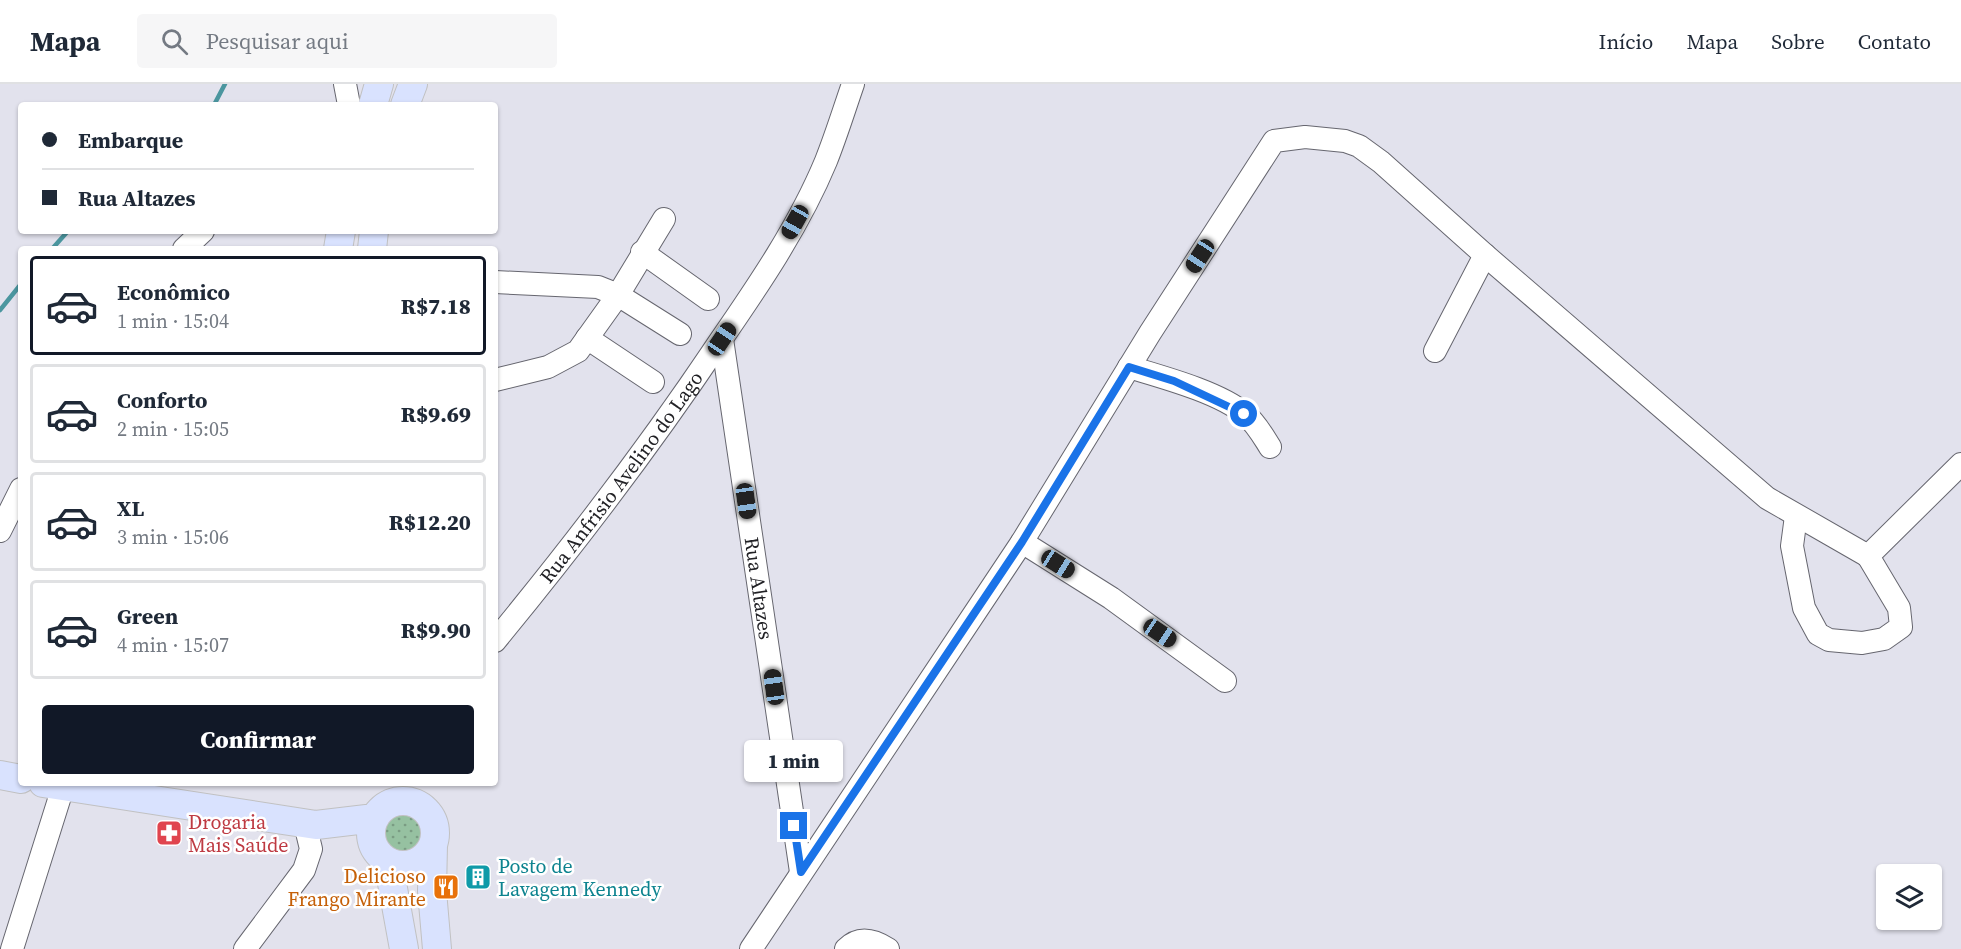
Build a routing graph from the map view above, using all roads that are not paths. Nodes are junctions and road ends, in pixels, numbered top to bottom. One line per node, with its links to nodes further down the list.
1 (345, 84): 5 (street)
2 (379, 84): 6 (main road)
3 (412, 84): 7 (main road)
4 (853, 84): 18 (street, Rua Anfrisio Avelino do Lago)
5 (348, 102)
6 (373, 102)
7 (406, 102)
8 (664, 219): 11 (street)
9 (200, 234): 10 (street)
10 (187, 246)
11 (642, 252): 14 (street); 15 (street)
12 (1485, 255): 19 (street); 20 (street); 26 (street)
13 (498, 282): 14 (street)
14 (618, 295): 16 (street); 17 (street)
15 (708, 299)
16 (680, 334)
17 (587, 338): 21 (street); 22 (street)
18 (722, 339): 30 (street, Rua Anfrisio Avelino do Lago); 41 (street, Rua Altazes)
19 (1435, 351)
20 (1129, 367): 23 (street); 28 (street)
21 (498, 379)
22 (653, 382)
23 (1270, 447)
24 (1961, 464): 29 (street)
25 (18, 495): 27 (street)
26 (1796, 516): 29 (street); 29 (street)
27 (0, 531)
28 (1022, 542): 31 (street); 41 (street)
29 (1868, 556)
30 (498, 637)
31 (1225, 681)
32 (0, 775): 33 (main road)
33 (18, 778)
34 (53, 786): 42 (street)
35 (59, 786): 38 (main road)
36 (419, 794): 37 (main road); 39 (main road)
37 (377, 804): 38 (main road); 40 (main road)
38 (310, 825): 40 (main road); 43 (street)
39 (433, 845): 40 (main road); 45 (main road)
40 (384, 858): 44 (main road)
41 (801, 872): 46 (street)
42 (12, 949)
43 (245, 949)
44 (404, 949)
45 (436, 949)
46 (751, 949)
47 (846, 949): 48 (street)
48 (888, 949)

